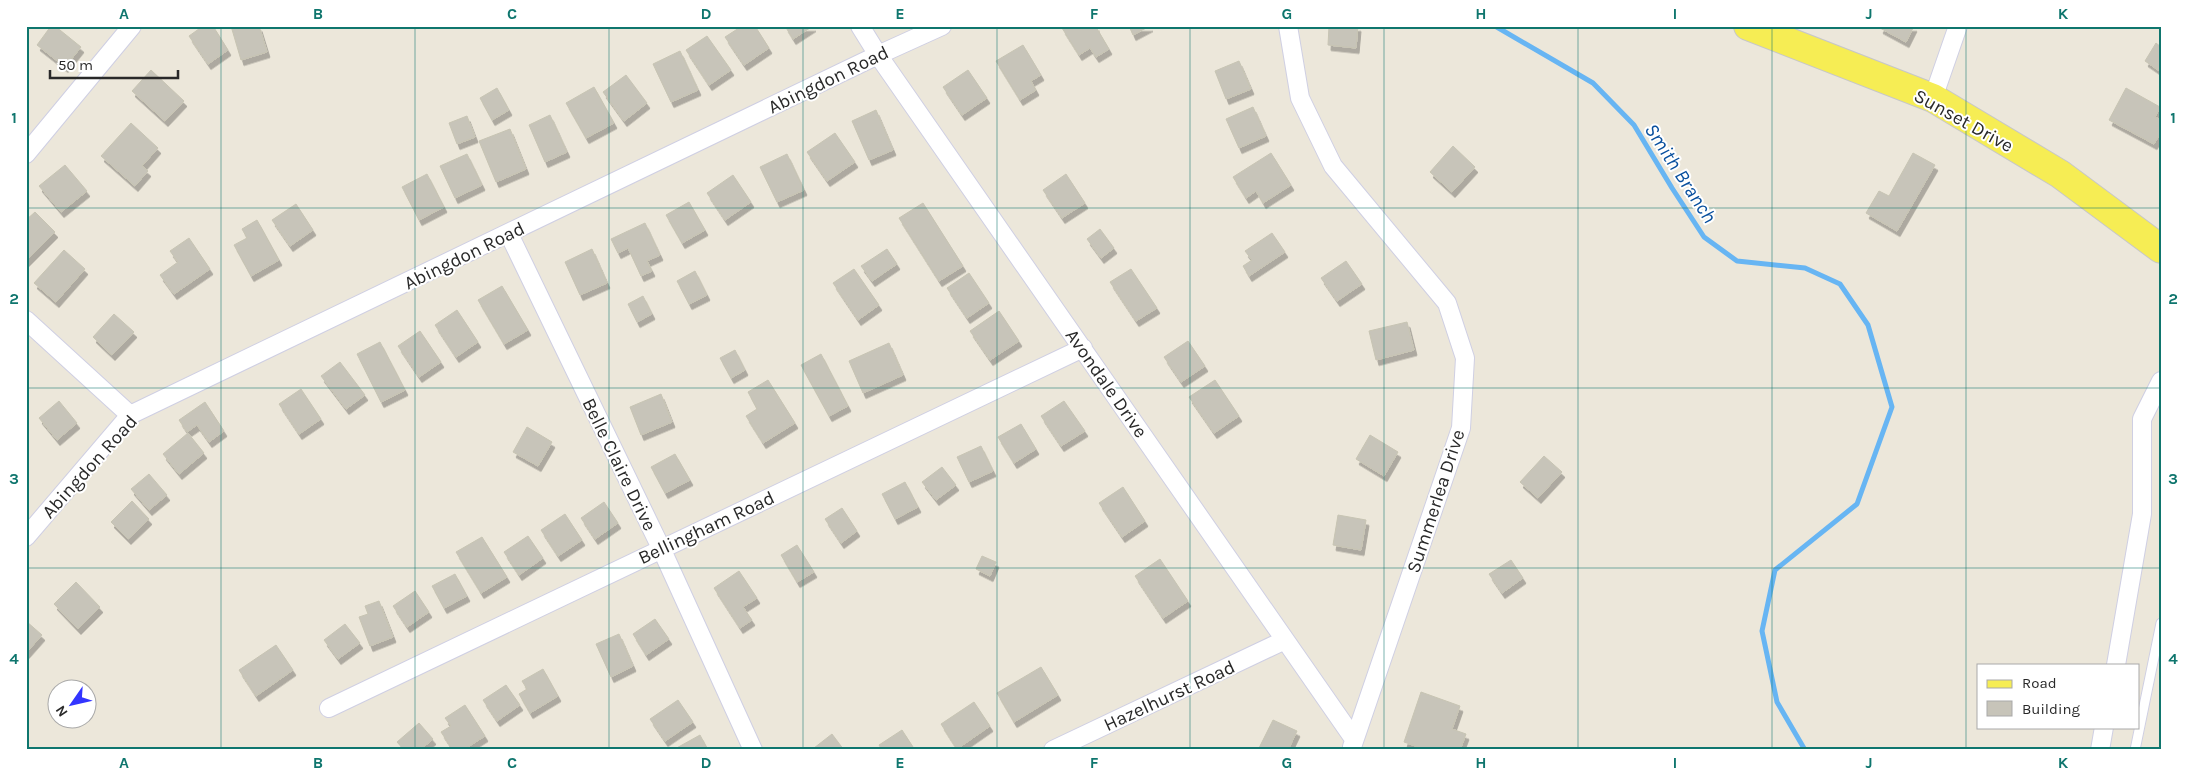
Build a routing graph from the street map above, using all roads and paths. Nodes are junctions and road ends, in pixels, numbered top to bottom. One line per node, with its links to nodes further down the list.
1 (132, 26): 9 (street)
2 (860, 26): 7 (street, Avondale Drive)
3 (942, 26): 7 (street, Abingdon Road)
4 (1288, 26): 25 (street, Summerlea Drive)
5 (1748, 26): 8 (main road, Sunset Drive)
6 (1958, 26): 8 (street)
7 (878, 55): 10 (street, Abingdon Road); 13 (street, Avondale Drive)
8 (1933, 98): 11 (main road, Sunset Drive)
9 (26, 154)
10 (510, 234): 15 (street, Abingdon Road); 17 (street, Belle Claire Drive)
11 (2161, 249)
12 (26, 320): 15 (street)
13 (1083, 348): 17 (street, Bellingham Road); 19 (street, Avondale Drive)
14 (2161, 381): 20 (street)
15 (130, 415): 16 (street, Abingdon Road)
16 (26, 537)
17 (661, 548): 21 (street, Bellingham Road); 26 (street, Belle Claire Drive)
18 (2161, 623): 22 (lane)
19 (1285, 640): 25 (street, Avondale Drive); 27 (street, Hazelhurst Road)
20 (2116, 664)
21 (328, 708)
22 (2140, 726)
23 (2104, 728): 28 (street)
24 (2140, 728): 29 (lane)
25 (1352, 744)
26 (753, 750)
27 (1053, 750)
28 (2100, 750)
29 (2135, 750)

